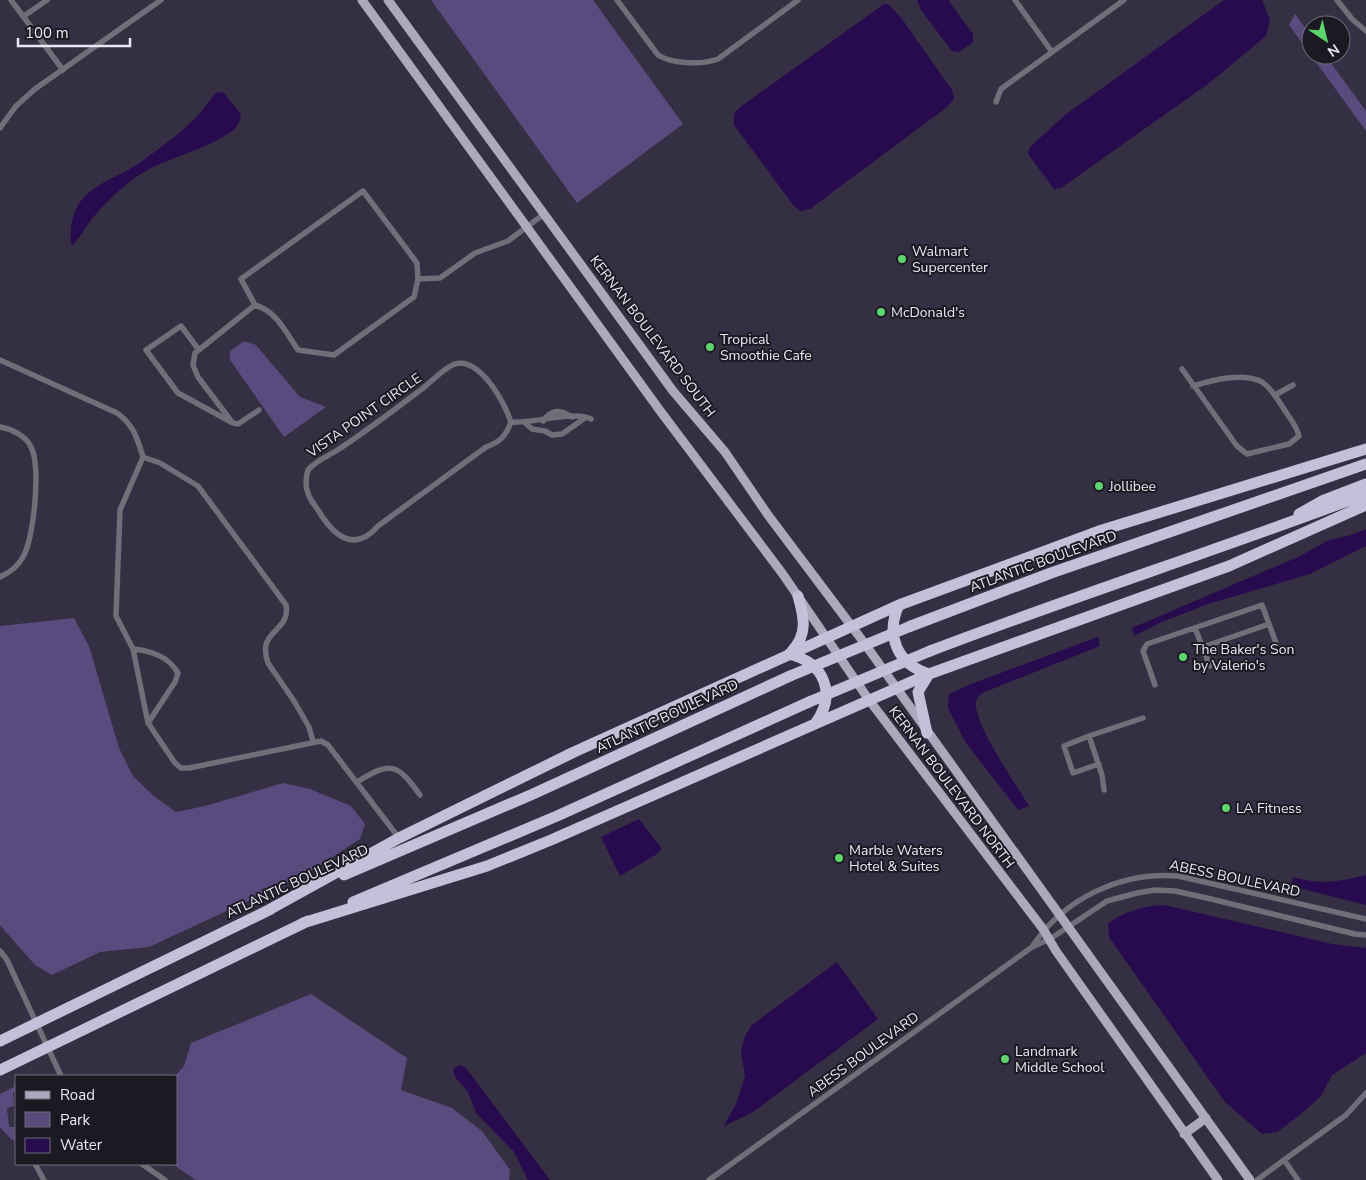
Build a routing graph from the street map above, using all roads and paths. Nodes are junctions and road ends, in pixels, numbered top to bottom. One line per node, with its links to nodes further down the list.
1 (11, 0): 11 (street)
2 (47, 0): 11 (street)
3 (161, 0): 14 (street)
4 (362, 0): 18 (main road)
5 (388, 0): 17 (main road, KERNAN BOULEVARD SOUTH)
6 (617, 0): 7 (street)
7 (798, 0)
8 (1015, 0): 13 (street)
9 (1124, 0): 13 (street)
10 (1337, 0): 12 (street)
11 (24, 16): 14 (street)
12 (1366, 31)
13 (1052, 52): 15 (street)
14 (63, 70): 16 (street)
15 (996, 102)
16 (0, 128)
17 (544, 214): 18 (street); 43 (main road, KERNAN BOULEVARD SOUTH)
18 (527, 228): 19 (street); 40 (main road, KERNAN BOULEVARD NORTH)
19 (418, 279): 20 (street); 20 (street)
20 (255, 305): 21 (street)
21 (199, 350): 29 (street); 29 (street)
22 (0, 360): 33 (street)
23 (1182, 369): 25 (street)
24 (1293, 385): 26 (street)
25 (1193, 386): 26 (street); 26 (street)
26 (1275, 395)
27 (260, 410): 29 (street)
28 (511, 422): 28 (street, VISTA POINT CIRCLE); 30 (street)
29 (233, 423)
30 (525, 423): 30 (street)
31 (0, 427): 39 (street)
32 (1366, 449): 41 (highway)
33 (144, 457): 48 (street); 60 (street)
34 (1366, 464): 66 (highway, ATLANTIC BOULEVARD, bridge)
35 (1366, 484): 38 (highway)
36 (1366, 494): 38 (highway)
37 (1366, 505): 51 (highway)
38 (1271, 530): 69 (highway, bridge)
39 (0, 577)
40 (798, 596): 45 (main road, KERNAN BOULEVARD NORTH); 49 (highway)
41 (899, 605): 43 (highway); 51 (highway)
42 (1269, 624): 44 (street); 46 (street); 47 (street)
43 (852, 626): 45 (highway); 53 (main road, KERNAN BOULEVARD SOUTH)
44 (1195, 628): 47 (street); 52 (street)
45 (826, 638): 49 (highway); 54 (main road, KERNAN BOULEVARD NORTH)
46 (1276, 643)
47 (1203, 647): 50 (street)
48 (133, 649): 56 (street); 56 (street)
49 (789, 654): 57 (highway); 65 (highway)
50 (1210, 666)
51 (929, 674): 53 (highway); 58 (highway)
52 (1155, 686)
53 (897, 688): 54 (highway); 58 (main road, KERNAN BOULEVARD NORTH)
54 (869, 700): 57 (highway); 71 (main road, KERNAN BOULEVARD NORTH)
55 (1143, 718): 59 (street)
56 (148, 723): 60 (street)
57 (816, 724): 69 (highway)
58 (927, 733): 67 (main road, KERNAN BOULEVARD NORTH)
59 (1089, 736): 61 (street); 61 (street)
60 (313, 741): 62 (street)
61 (1099, 764): 63 (street)
62 (357, 782): 64 (street); 65 (street)
63 (1104, 790)
64 (420, 795)
65 (399, 838): 66 (highway)
66 (264, 912): 76 (highway, ATLANTIC BOULEVARD)
67 (1061, 915): 68 (street, ABESS BOULEVARD); 70 (main road, KERNAN BOULEVARD NORTH); 71 (street, ABESS BOULEVARD)
68 (1366, 918)
69 (303, 923): 78 (highway)
70 (1069, 927): 72 (street, ABESS BOULEVARD); 73 (street, ABESS BOULEVARD); 82 (main road, KERNAN BOULEVARD NORTH)
71 (1043, 929): 73 (main road, KERNAN BOULEVARD NORTH); 74 (street, ABESS BOULEVARD)
72 (1366, 935)
73 (1050, 939): 74 (street, ABESS BOULEVARD); 83 (main road, KERNAN BOULEVARD NORTH)
74 (1032, 947): 89 (street, ABESS BOULEVARD)
75 (0, 951): 76 (street)
76 (36, 1023): 77 (highway, ATLANTIC BOULEVARD); 78 (street)
77 (0, 1041)
78 (48, 1047): 79 (highway); 80 (street)
79 (0, 1070)
80 (61, 1075)
81 (1366, 1093): 84 (street)
82 (1206, 1118): 83 (main road); 91 (main road, KERNAN BOULEVARD NORTH)
83 (1184, 1134): 90 (main road, KERNAN BOULEVARD NORTH)
84 (1284, 1160): 92 (street); 93 (street)
85 (36, 1165): 87 (street)
86 (143, 1165): 88 (street)
87 (44, 1180)
88 (165, 1180)
89 (709, 1180)
90 (1218, 1180)
91 (1250, 1180)
92 (1257, 1180)
93 (1298, 1180)

